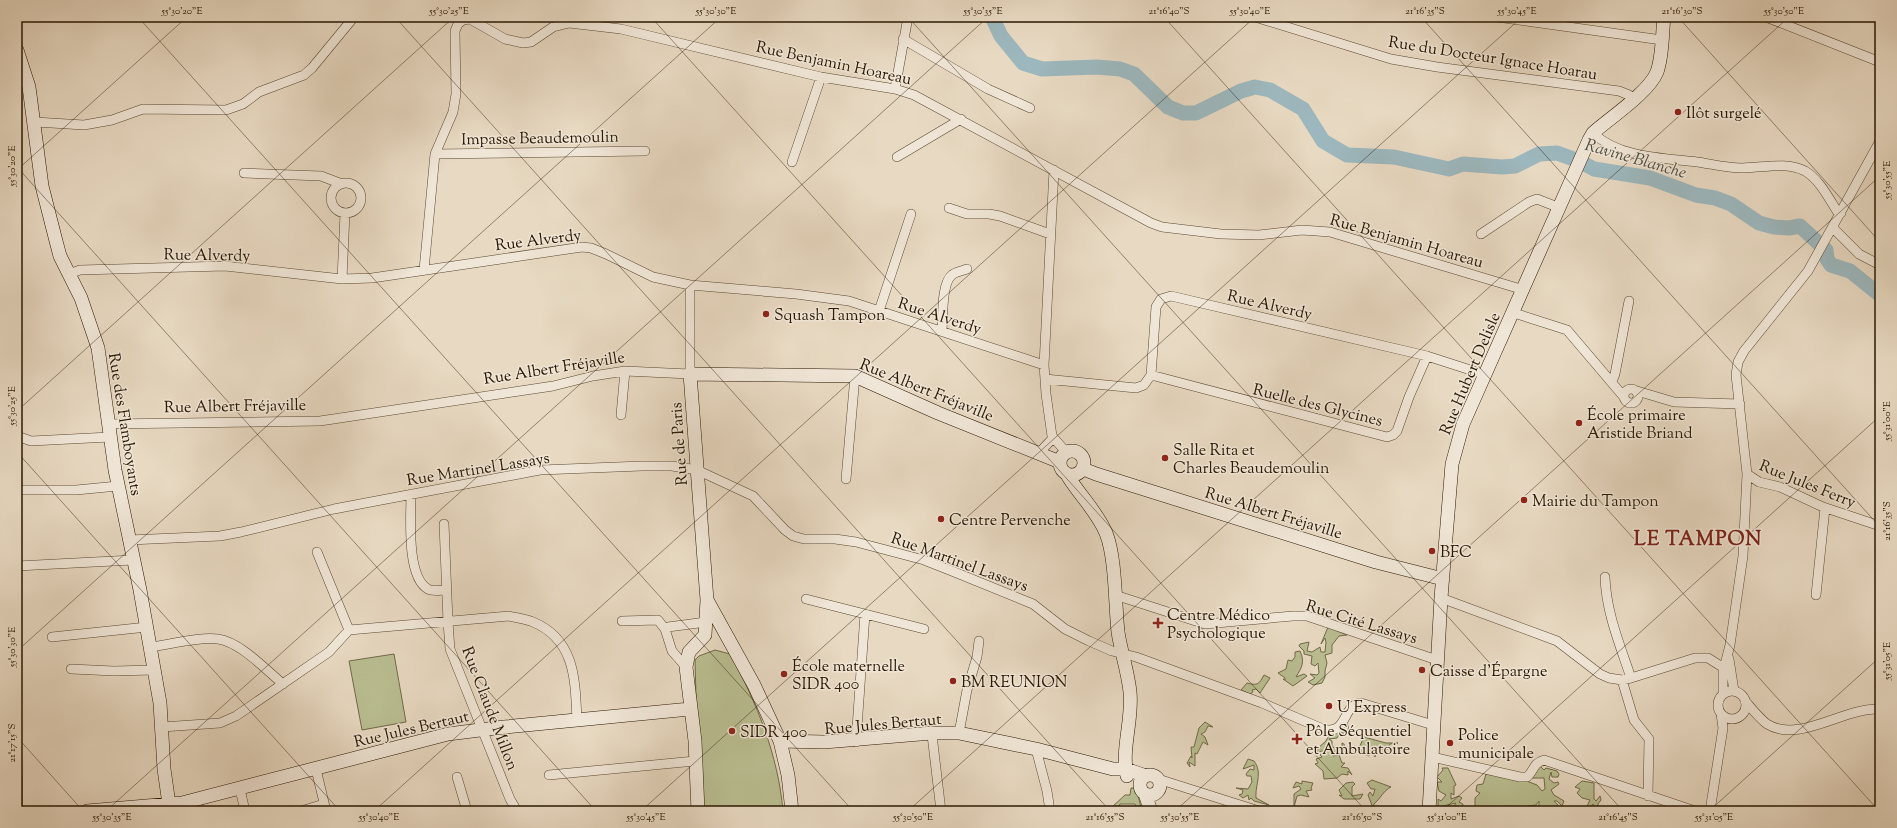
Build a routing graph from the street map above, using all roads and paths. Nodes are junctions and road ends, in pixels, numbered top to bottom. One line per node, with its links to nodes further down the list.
1 (354, 17): 16 (street)
2 (908, 17): 7 (street)
3 (1255, 17): 13 (street, Rue du Docteur Ignace Hoarau)
4 (1497, 17): 8 (street)
5 (1664, 17): 8 (street, Rue Hubert Delisle)
6 (1766, 17): 10 (street)
7 (903, 39): 12 (street); 14 (street)
8 (1662, 40): 13 (street, Rue Hubert Delisle)
9 (17, 50): 16 (street, Rue des Flamboyants)
10 (1880, 62)
11 (821, 77): 12 (street, Rue Benjamin Hoareau); 20 (street, Rue Benjamin Hoareau); 22 (street)
12 (895, 89): 15 (street, Rue Benjamin Hoareau)
13 (1633, 99): 17 (street, Rue Hubert Delisle)
14 (1030, 108)
15 (961, 119): 21 (street); 23 (street, Rue Benjamin Hoareau)
16 (35, 122): 37 (street, Rue des Flamboyants)
17 (1591, 137): 27 (street, Rue Hubert Delisle); 28 (street)
18 (1880, 141): 28 (street)
19 (645, 151): 20 (street, Impasse Beaudemoulin)
20 (435, 154): 36 (street, Rue Benjamin Hoareau)
21 (897, 157)
22 (792, 162)
23 (1054, 170): 32 (street); 40 (street, Rue Benjamin Hoareau)
24 (244, 173): 25 (street)
25 (342, 184): 29 (street); 29 (street)
26 (949, 208): 32 (street)
27 (1560, 208): 33 (street); 40 (street, Rue Hubert Delisle)
28 (1841, 213): 31 (street)
29 (345, 214): 38 (street)
30 (911, 214): 42 (street)
31 (1834, 228): 34 (street); 58 (street)
32 (1050, 234): 46 (street)
33 (1480, 234)
34 (1880, 265)
35 (966, 269): 44 (street)
36 (424, 270): 38 (street, Rue Alverdy); 39 (street, Rue Alverdy)
37 (69, 274): 38 (street, Rue Alverdy); 60 (street, Rue des Flamboyants)
38 (342, 279)
39 (690, 285): 42 (street, Rue Alverdy); 48 (street, Rue de Paris)
40 (1524, 290): 43 (street, Rue Hubert Delisle)
41 (1629, 301): 53 (street)
42 (879, 310): 44 (street, Rue Alverdy)
43 (1514, 314): 50 (street, Rue Hubert Delisle); 53 (street)
44 (942, 331): 46 (street, Rue Alverdy)
45 (1428, 356): 49 (street, Ruelle des Glycines); 49 (street, Rue Alverdy); 50 (street, Rue Alverdy)
46 (1044, 365): 52 (street)
47 (625, 371): 48 (street, Rue Albert Fréjaville); 59 (street); 60 (street, Rue Albert Fréjaville)
48 (690, 374): 51 (street, Rue Albert Fréjaville); 65 (street, Rue de Paris)
49 (1150, 375): 52 (street)
50 (1486, 375): 79 (street, Rue Hubert Delisle)
51 (854, 376): 63 (street, Rue Albert Fréjaville); 67 (street)
52 (1045, 379): 62 (street)
53 (1612, 382): 55 (street)
54 (1636, 391): 55 (street); 56 (street); 57 (street)
55 (1624, 397): 57 (street)
56 (1658, 398): 57 (street); 58 (street)
57 (1635, 402)
58 (1740, 404): 66 (street)
59 (621, 415)
60 (109, 430): 61 (street, Rue Albert Fréjaville); 68 (street, Rue des Flamboyants)
61 (17, 436)
62 (1052, 440): 63 (street); 64 (street)
63 (1039, 453): 64 (street, Rue Albert Fréjaville)
64 (1069, 467): 79 (street, Rue Albert Fréjaville); 81 (street)
65 (697, 470): 70 (street, Rue Martinel Lassays); 85 (street, Rue de Paris); 98 (street, Rue Martinel Lassays)
66 (1747, 474): 71 (street, Rue Jules Ferry); 99 (street)
67 (846, 479)
68 (118, 486): 69 (street); 74 (street, Rue des Flamboyants)
69 (17, 490)
70 (411, 494): 74 (street, Rue Martinel Lassays); 80 (street)
71 (1825, 508): 73 (street, Rue Jules Ferry); 82 (street)
72 (444, 524): 80 (street, Rue Claude Millon)
73 (1880, 526)
74 (129, 540): 76 (street, Rue des Flamboyants)
75 (317, 552): 93 (street)
76 (133, 560): 77 (street); 89 (street, Rue des Flamboyants)
77 (17, 566)
78 (1605, 576): 105 (street)
79 (1443, 579): 83 (street, Rue Hubert Delisle)
80 (446, 590): 88 (street, Rue Claude Millon)
81 (1114, 595): 98 (street); 100 (street, Rue Cité Lassays)
82 (1816, 595)
83 (1441, 598): 100 (street, Rue Hubert Delisle); 105 (street)
84 (806, 599): 86 (street)
85 (707, 600): 90 (street, Rue de Paris); 95 (street, Rue de Paris)
86 (865, 614): 92 (street); 124 (street)
87 (622, 621): 91 (street)
88 (448, 622): 93 (street); 116 (street); 120 (street, Rue Claude Millon)
89 (147, 627): 94 (street); 97 (street, Rue des Flamboyants)
90 (705, 628): 91 (street); 95 (street); 101 (street)
91 (665, 629): 101 (street)
92 (924, 629)
93 (349, 630): 106 (street)
94 (52, 637)
95 (728, 637): 123 (street, Rue de Paris)
96 (979, 641): 121 (street)
97 (150, 647): 104 (street, Rue des Flamboyants); 106 (street)
98 (1122, 653): 117 (street, Rue Martinel Lassays); 130 (street)
99 (1728, 654): 102 (street); 107 (street)
100 (1437, 660): 117 (street, Rue Hubert Delisle)
101 (686, 667): 110 (street)
102 (1724, 668): 105 (street); 108 (street)
103 (71, 669): 104 (street)
104 (154, 670): 118 (street, Rue des Flamboyants)
105 (1627, 679): 136 (street)
106 (283, 684): 118 (street)
107 (1734, 691): 108 (street); 109 (street)
108 (1723, 694): 112 (street)
109 (1746, 702): 113 (street); 115 (street)
110 (690, 709): 116 (street, Rue Jules Bertaut); 128 (street)
111 (1880, 709): 115 (street)
112 (1721, 714): 114 (street); 119 (street)
113 (1743, 714): 114 (street); 115 (street)
114 (1730, 719): 119 (street)
115 (1761, 719)
116 (577, 720): 120 (street, Rue Jules Bertaut)
117 (1433, 725): 127 (street, Rue Hubert Delisle)
118 (162, 727): 137 (street, Rue des Flamboyants)
119 (1724, 728): 153 (street)
120 (482, 730): 129 (street, Rue Jules Bertaut); 145 (street, Rue Claude Millon)
121 (956, 733): 122 (street, Rue Jules Bertaut); 125 (street, Rue Jules Bertaut)
122 (932, 734): 124 (street, Rue Jules Bertaut); 148 (street)
123 (780, 741): 124 (street, Rue Jules Bertaut); 132 (street, Rue de Paris)
124 (856, 741): 132 (street, Rue Jules Bertaut)
125 (1036, 749): 130 (street, Rue Jules Bertaut); 149 (street)
126 (17, 752): 140 (street)
127 (1432, 757): 136 (street); 151 (street, Rue Hubert Delisle)
128 (695, 761): 131 (street); 146 (street)
129 (316, 769): 135 (street, Rue Jules Bertaut); 138 (street)
130 (1122, 771): 134 (street, Rue Jules Bertaut)
131 (549, 775)
132 (788, 775): 147 (street, Rue de Paris)
133 (457, 777): 144 (street)
134 (1148, 786): 139 (street); 150 (street, Rue Jules Bertaut)
135 (240, 789): 137 (street, Rue Jules Bertaut); 142 (street)
136 (1648, 796): 152 (street)
137 (169, 808): 141 (street, Rue Jules Bertaut)
138 (325, 808): 143 (street)
139 (1151, 810)
140 (18, 811)
141 (87, 811)
142 (245, 811)
143 (301, 811)
144 (467, 811)
145 (517, 811)
146 (698, 811)
147 (792, 811)
148 (941, 811)
149 (1050, 811)
150 (1259, 811)
151 (1429, 811)
152 (1695, 811)
153 (1710, 811)

